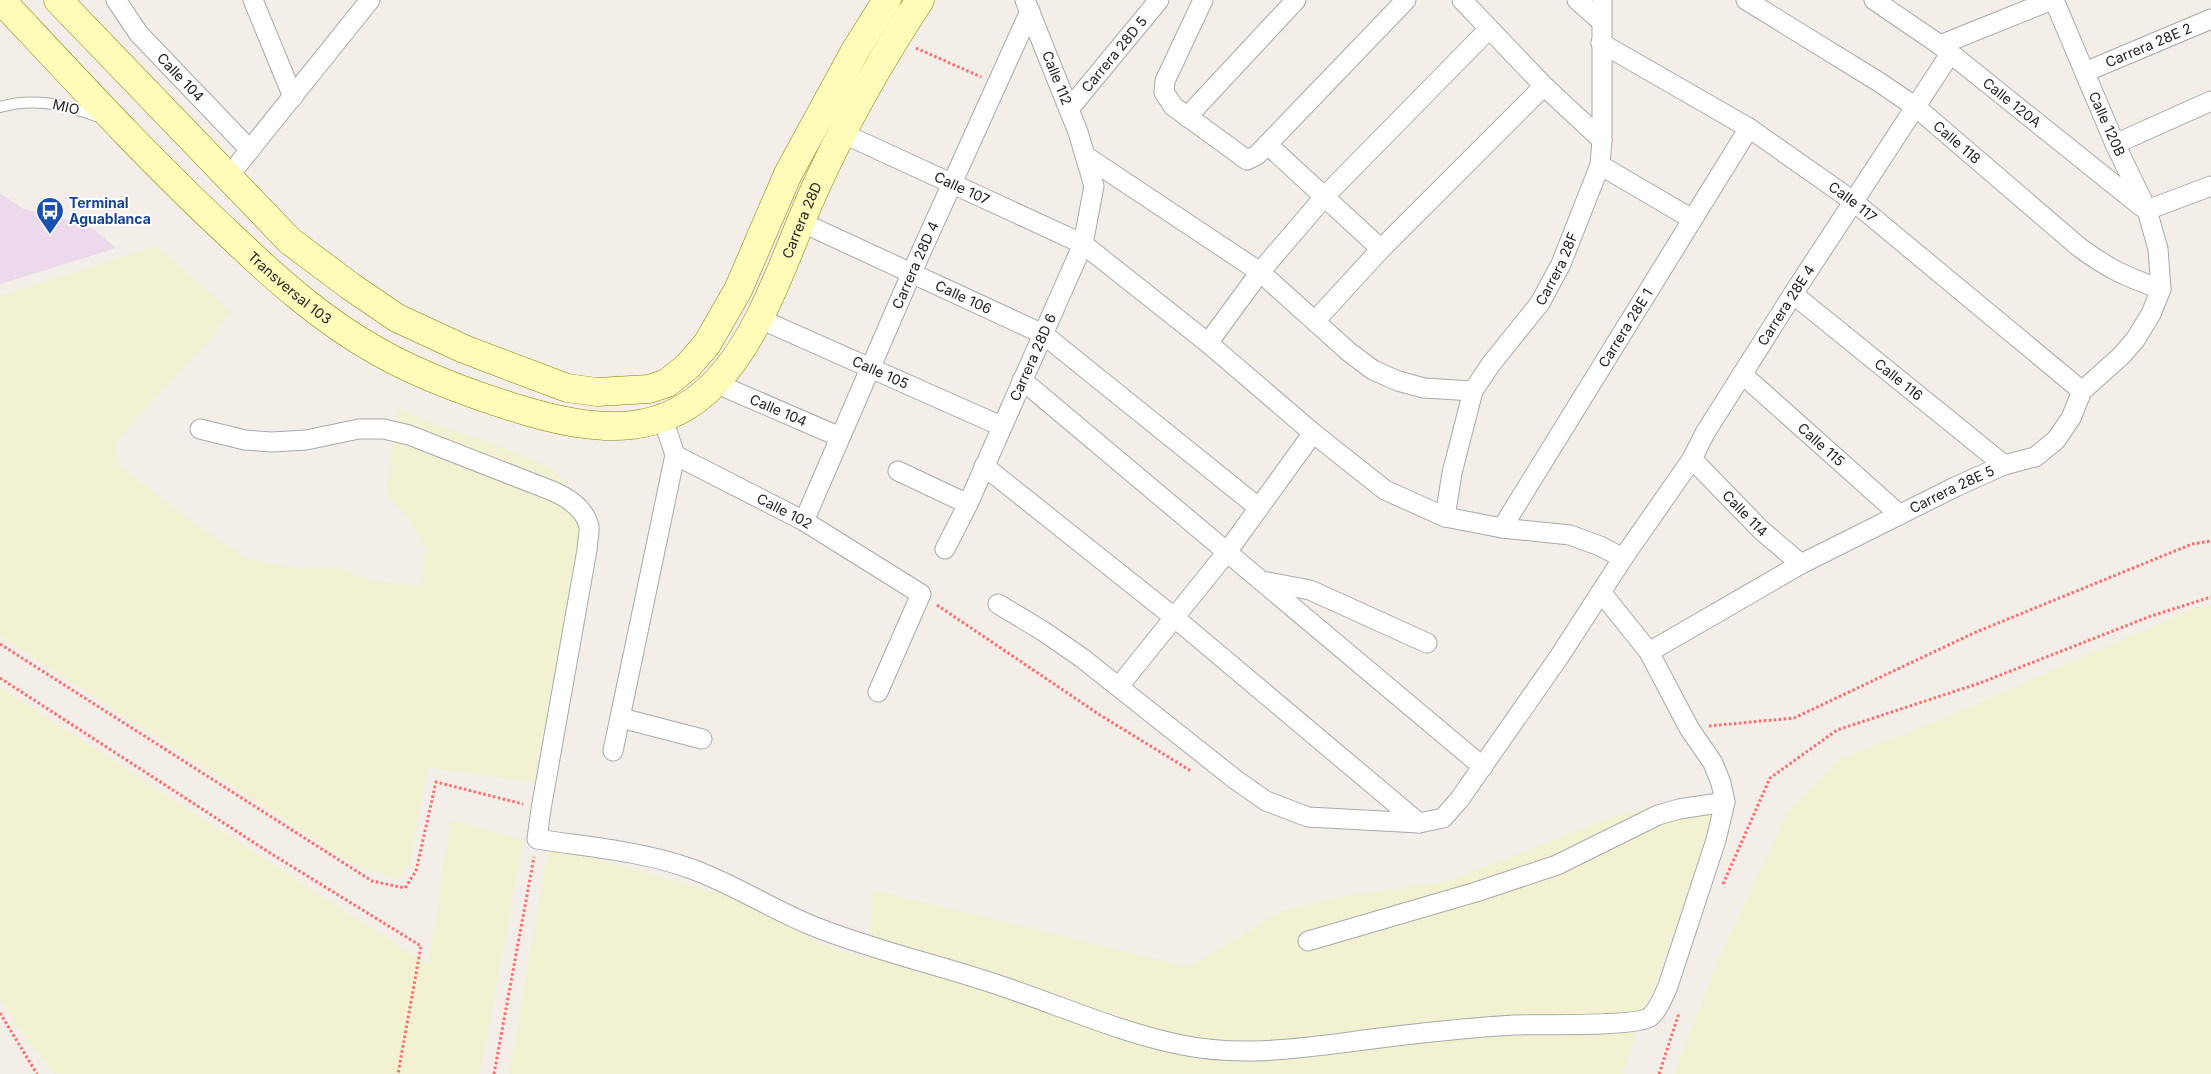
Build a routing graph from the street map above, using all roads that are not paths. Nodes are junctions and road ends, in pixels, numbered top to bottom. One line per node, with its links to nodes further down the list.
1 (1, 0): 34 (street, Transversal 103)
2 (58, 0): 41 (street)
3 (116, 0): 38 (street, Calle 104)
4 (254, 0): 26 (street)
5 (370, 0): 26 (street)
6 (887, 0): 41 (street)
7 (920, 0): 33 (street, Carrera 28D)
8 (1159, 0): 30 (street, Carrera 28D 5)
9 (1203, 0): 31 (street)
10 (1296, 0): 31 (street)
11 (1406, 0): 36 (street)
12 (1462, 0): 21 (street)
13 (1577, 0): 20 (street)
14 (1602, 0): 20 (street, Carrera 28F)
15 (1746, 0): 29 (street, Calle 118)
16 (1874, 0): 23 (street, Calle 120A)
17 (2053, 0): 23 (street); 24 (street, Calle 120B)
18 (1028, 5): 30 (street, Calle 112); 42 (street, Carrera 28D 4)
19 (2211, 19): 24 (street, Carrera 28E 2)
20 (1601, 21): 22 (street, Carrera 28F)
21 (1489, 29): 25 (street); 44 (street)
22 (1601, 43): 32 (street, Calle 117); 35 (street, Carrera 28F)
23 (1945, 49): 29 (street, Carrera 28E 4); 46 (street, Calle 120A)
24 (2084, 72): 37 (street, Calle 120B)
25 (1544, 86): 35 (street); 50 (street)
26 (293, 97): 38 (street)
27 (2211, 101): 37 (street)
28 (0, 107): 34 (lane, MIO)
29 (1916, 108): 45 (street, Carrera 28E 4); 54 (street, Calle 118)
30 (1069, 109): 39 (street, Calle 112)
31 (1187, 117): 36 (street)
32 (1749, 128): 45 (street, Calle 117); 47 (street, Carrera 28E 1)
33 (842, 133): 42 (street, Calle 107); 48 (street, Carrera 28D)
34 (127, 134): 66 (street, Transversal 103)
35 (1602, 140): 40 (street, Carrera 28F)
36 (1267, 144): 44 (street)
37 (2115, 144): 46 (street, Calle 120B)
38 (250, 150): 41 (street)
39 (1087, 158): 49 (street, Carrera 28D 6); 53 (street)
40 (1600, 165): 47 (street); 64 (street, Carrera 28F)
41 (228, 177)
42 (952, 183): 49 (street, Calle 107); 52 (street, Carrera 28D 4)
43 (2211, 186): 46 (street)
44 (1324, 196): 50 (street); 53 (street)
45 (1853, 201): 55 (street, Carrera 28E 4); 65 (street, Calle 117)
46 (2147, 210): 51 (street, Calle 120B)
47 (1692, 219): 81 (street, Carrera 28E 1)
48 (801, 222): 52 (street, Calle 106); 56 (street, Carrera 28D)
49 (1082, 244): 58 (street, Carrera 28D 6); 59 (street, Calle 107)
50 (1381, 249): 57 (street)
51 (2158, 249): 54 (street, Carrera 28E 5)
52 (912, 272): 58 (street, Calle 106); 60 (street, Carrera 28D 4)
53 (1260, 272): 57 (street); 59 (street)
54 (2161, 289): 65 (street, Carrera 28E 5)
55 (1793, 294): 61 (street, Carrera 28E 4); 74 (street, Calle 116)
56 (758, 318): 60 (street, Calle 105); 63 (street, Carrera 28D)
57 (1315, 321): 64 (street)
58 (1043, 334): 62 (street, Carrera 28D 6); 77 (street, Calle 106)
59 (1208, 343): 69 (street, Calle 107)
60 (870, 368): 67 (street, Calle 105); 70 (street, Carrera 28D 4)
61 (1742, 374): 72 (street, Carrera 28E 4); 78 (street, Calle 115)
62 (1022, 380): 67 (street, Carrera 28D 6); 83 (street)
63 (716, 383): 66 (street, Carrera 28D); 70 (street, Calle 104)
64 (1473, 391): 79 (street, Carrera 28F)
65 (2082, 391): 74 (street, Carrera 28E 5)
66 (663, 419): 71 (street)
67 (1001, 426): 73 (street, Carrera 28D 6)
68 (200, 429): 98 (street)
69 (1313, 433): 77 (street); 79 (street, Calle 107)
70 (840, 437): 80 (street, Carrera 28D 4)
71 (675, 455): 80 (street, Calle 102); 94 (street)
72 (1692, 459): 84 (street, Carrera 28E 4); 85 (street, Calle 114)
73 (984, 466): 76 (street, Carrera 28D 6); 89 (street)
74 (2004, 466): 78 (street, Carrera 28E 5)
75 (898, 471): 76 (street)
76 (968, 504): 82 (street, Carrera 28D 6)
77 (1259, 508): 83 (street)
78 (1900, 515): 85 (street, Carrera 28E 5)
79 (1445, 517): 81 (street, Calle 107)
80 (804, 521): 93 (street, Calle 102)
81 (1502, 528): 84 (street, Calle 107)
82 (945, 549)
83 (1227, 552): 86 (street); 89 (street)
84 (1623, 558): 87 (street, Carrera 28E 4)
85 (1801, 564): 91 (street, Carrera 28E 5)
86 (1262, 581): 90 (street); 97 (street)
87 (1602, 592): 91 (street); 97 (street, Carrera 28E 4)
88 (998, 604): 92 (street, Carrera 28E 4)
89 (1175, 618): 92 (street); 99 (street)
90 (1426, 643)
91 (1649, 652): 98 (street)
92 (1120, 685): 99 (street, Carrera 28E 4)
93 (878, 692)
94 (621, 718): 95 (street); 96 (street)
95 (702, 739)
96 (613, 751)
97 (1483, 767): 99 (street, Carrera 28E 4)
98 (1725, 802): 100 (street)
99 (1419, 823)
100 (1308, 940)

